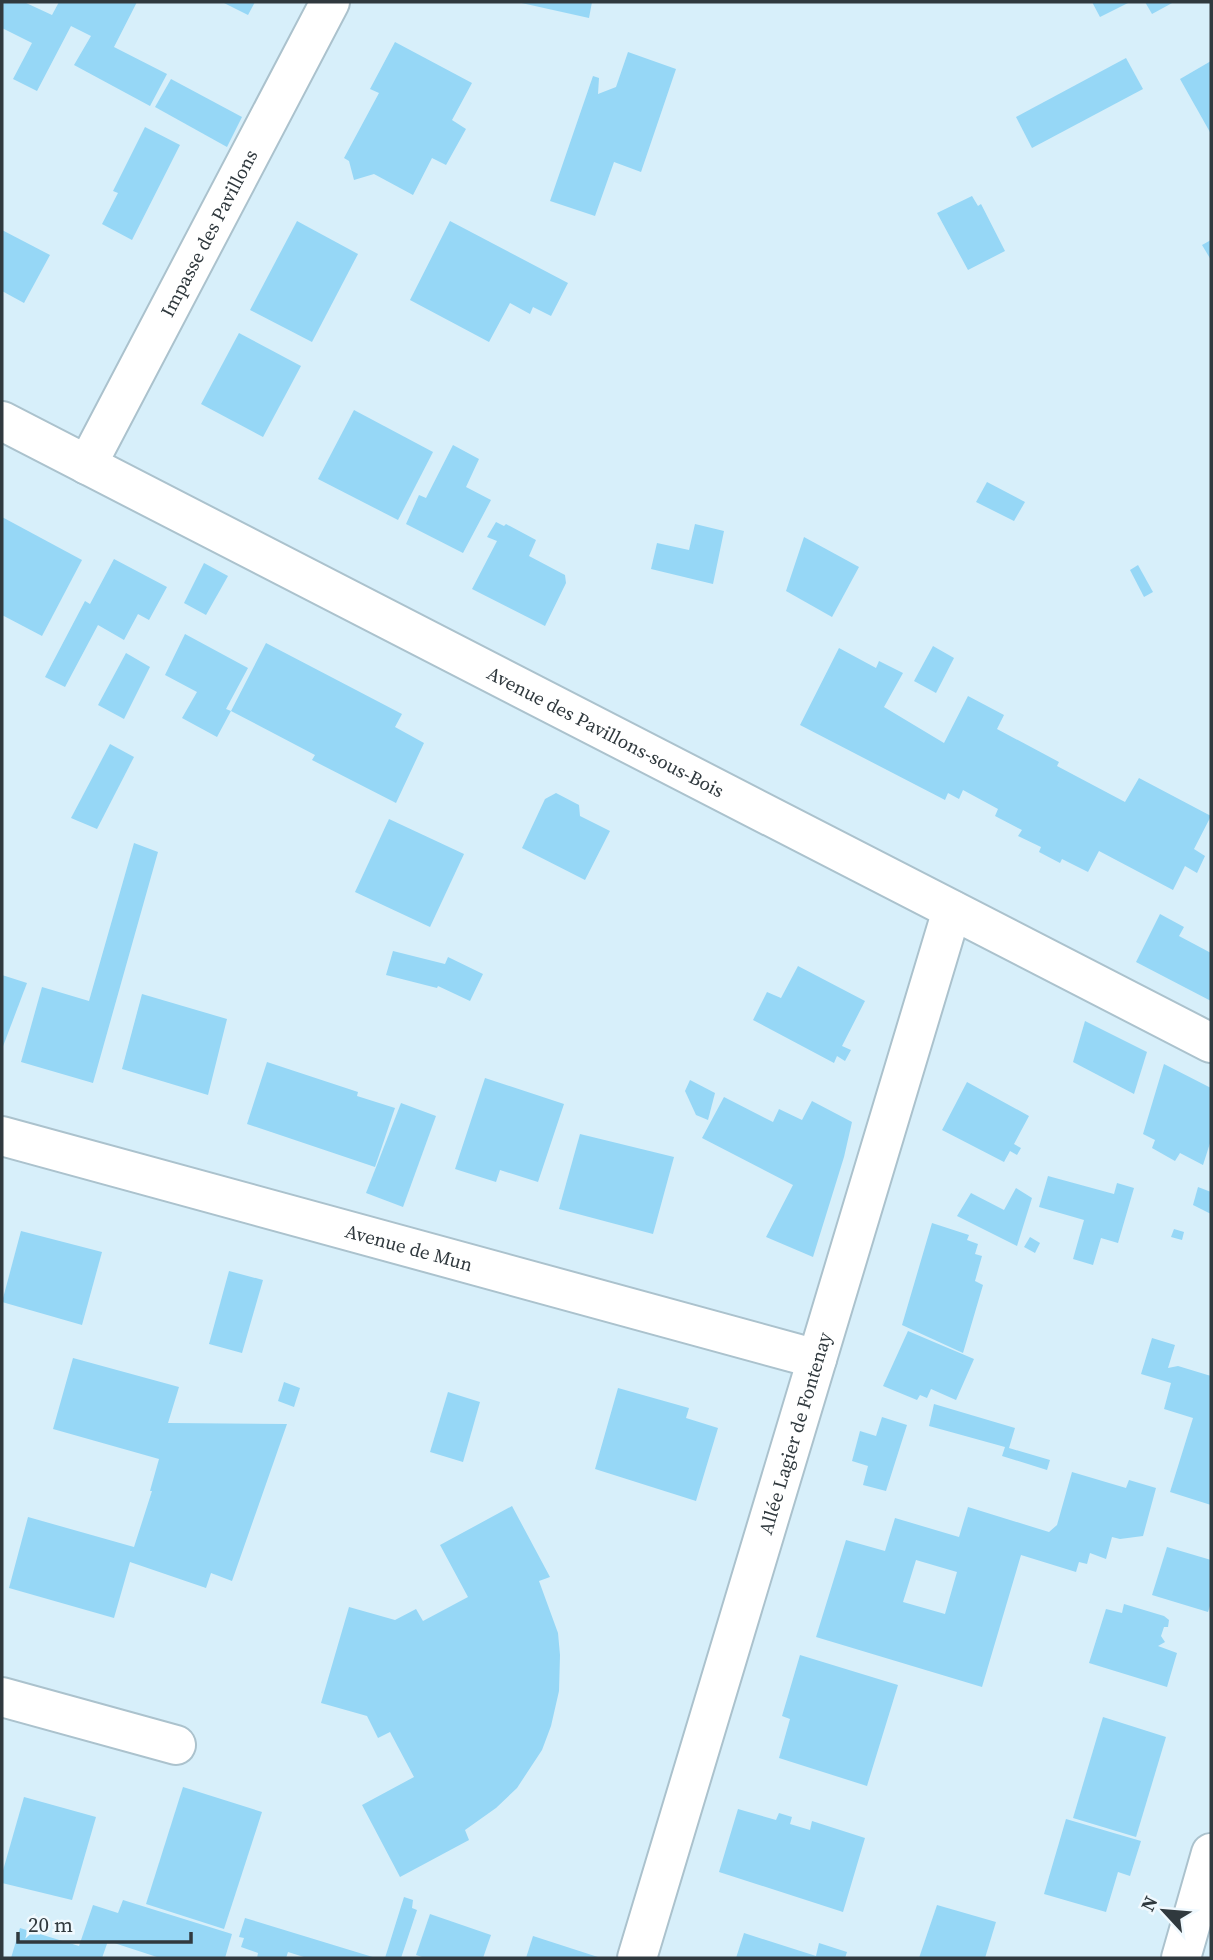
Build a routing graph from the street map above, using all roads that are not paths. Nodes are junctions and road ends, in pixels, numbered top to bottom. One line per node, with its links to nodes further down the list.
1 (330, 2): 3 (street, Impasse des Pavillons)
2 (2, 421): 3 (street, Avenue des Pavillons-sous-Bois)
3 (87, 464): 4 (street, Avenue des Pavillons-sous-Bois)
4 (952, 910): 5 (street, Avenue des Pavillons-sous-Bois); 7 (street, Allée Lagier de Fontenay)
5 (1211, 1044)
6 (2, 1136): 7 (street, Avenue de Mun)
7 (817, 1359): 11 (street, Allée Lagier de Fontenay)
8 (2, 1697): 9 (street)
9 (176, 1745)
10 (1211, 1853): 12 (street)
11 (637, 1958)
12 (1181, 1958)

